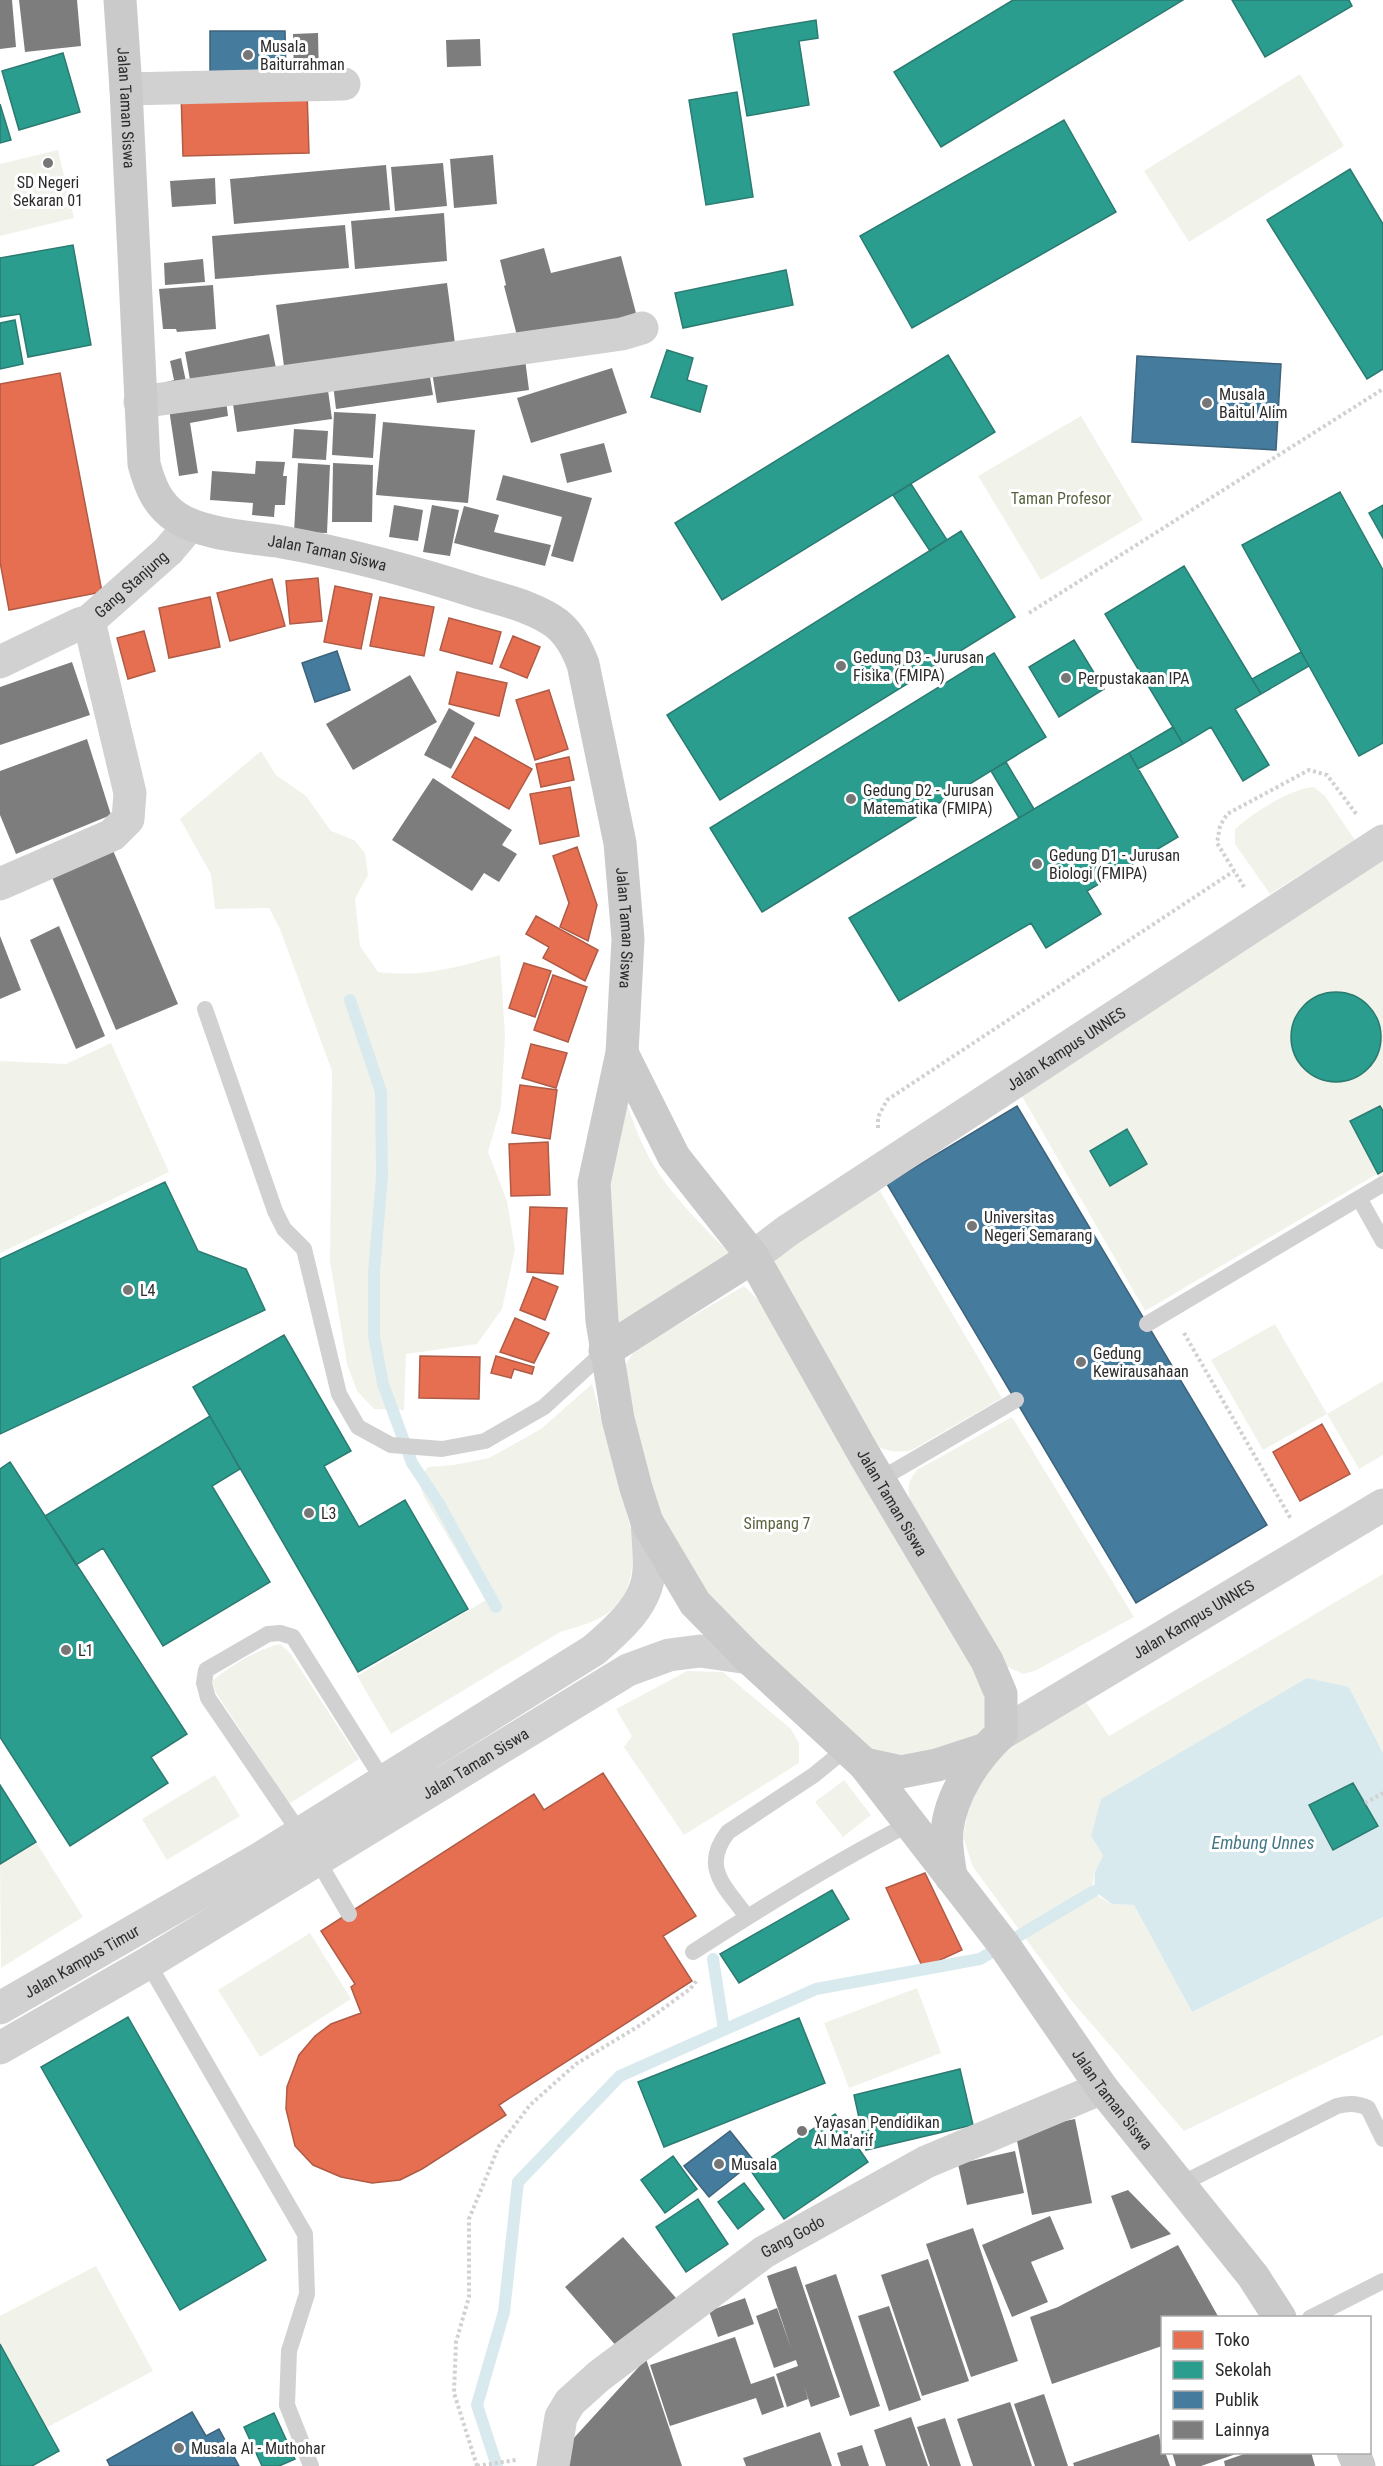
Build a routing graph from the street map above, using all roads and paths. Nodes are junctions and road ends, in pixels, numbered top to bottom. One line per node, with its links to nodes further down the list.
1 (120, 0): 3 (main road, Jalan Taman Siswa)
2 (344, 84): 3 (street)
3 (126, 89): 6 (main road, Jalan Taman Siswa)
4 (642, 328): 6 (street)
5 (1383, 389): 8 (path)
6 (140, 402): 7 (main road, Jalan Taman Siswa)
7 (190, 525): 9 (street, Gang Stanjung); 16 (main road, Jalan Taman Siswa)
8 (1029, 613)
9 (89, 621): 10 (street, Gang Stanjung); 13 (street)
10 (0, 662)
11 (1380, 843): 12 (path); 14 (street, Jalan Kampus UNNES)
12 (1234, 871): 14 (path); 17 (path)
13 (0, 884)
14 (1264, 918): 17 (street, Jalan Kampus UNNES)
15 (205, 1009): 24 (lane)
16 (622, 1053): 21 (main road, Jalan Taman Siswa); 24 (main road, Jalan Taman Siswa)
17 (895, 1160): 21 (street, Jalan Kampus UNNES)
18 (1382, 1188): 19 (lane)
19 (1359, 1198): 20 (lane); 22 (lane)
20 (1383, 1241)
21 (753, 1257): 24 (main road); 26 (main road, Jalan Taman Siswa)
22 (1170, 1310): 23 (lane); 29 (path)
23 (1147, 1323)
24 (605, 1351): 28 (main road, Jalan Taman Siswa)
25 (1016, 1400): 26 (lane)
26 (879, 1480): 31 (main road, Jalan Taman Siswa)
27 (1383, 1505): 31 (street, Jalan Kampus UNNES)
28 (647, 1522): 30 (main road, Jalan Taman Siswa); 33 (street, Jalan Kampus Timur)
29 (1293, 1522)
30 (749, 1658): 32 (main road, Jalan Taman Siswa); 39 (street, Jalan Taman Siswa)
31 (992, 1742): 32 (main road); 36 (main road)
32 (855, 1756): 37 (main road, Jalan Taman Siswa); 42 (lane)
33 (384, 1780): 38 (street, Jalan Kampus Timur); 38 (lane)
34 (1383, 1792): 35 (path)
35 (1365, 1803)
36 (951, 1805): 37 (main road); 40 (main road)
37 (911, 1823): 40 (main road, Jalan Taman Siswa); 42 (lane)
38 (300, 1833): 39 (street); 45 (street, Jalan Kampus Timur)
39 (318, 1861): 41 (lane); 44 (street, Jalan Taman Siswa)
40 (951, 1879): 47 (main road, Jalan Taman Siswa)
41 (349, 1914)
42 (747, 1917): 43 (lane)
43 (693, 1952): 55 (path)
44 (148, 1963): 46 (street); 54 (lane)
45 (0, 2008)
46 (0, 2049)
47 (1102, 2088): 49 (main road, Jalan Taman Siswa); 56 (street, Gang Godo)
48 (1383, 2139): 49 (lane)
49 (1180, 2184): 51 (main road, Jalan Taman Siswa)
50 (1383, 2280): 52 (lane)
51 (1279, 2316)
52 (1314, 2316)
53 (520, 2460): 55 (path)
54 (311, 2466)
55 (477, 2466)
56 (553, 2466)

